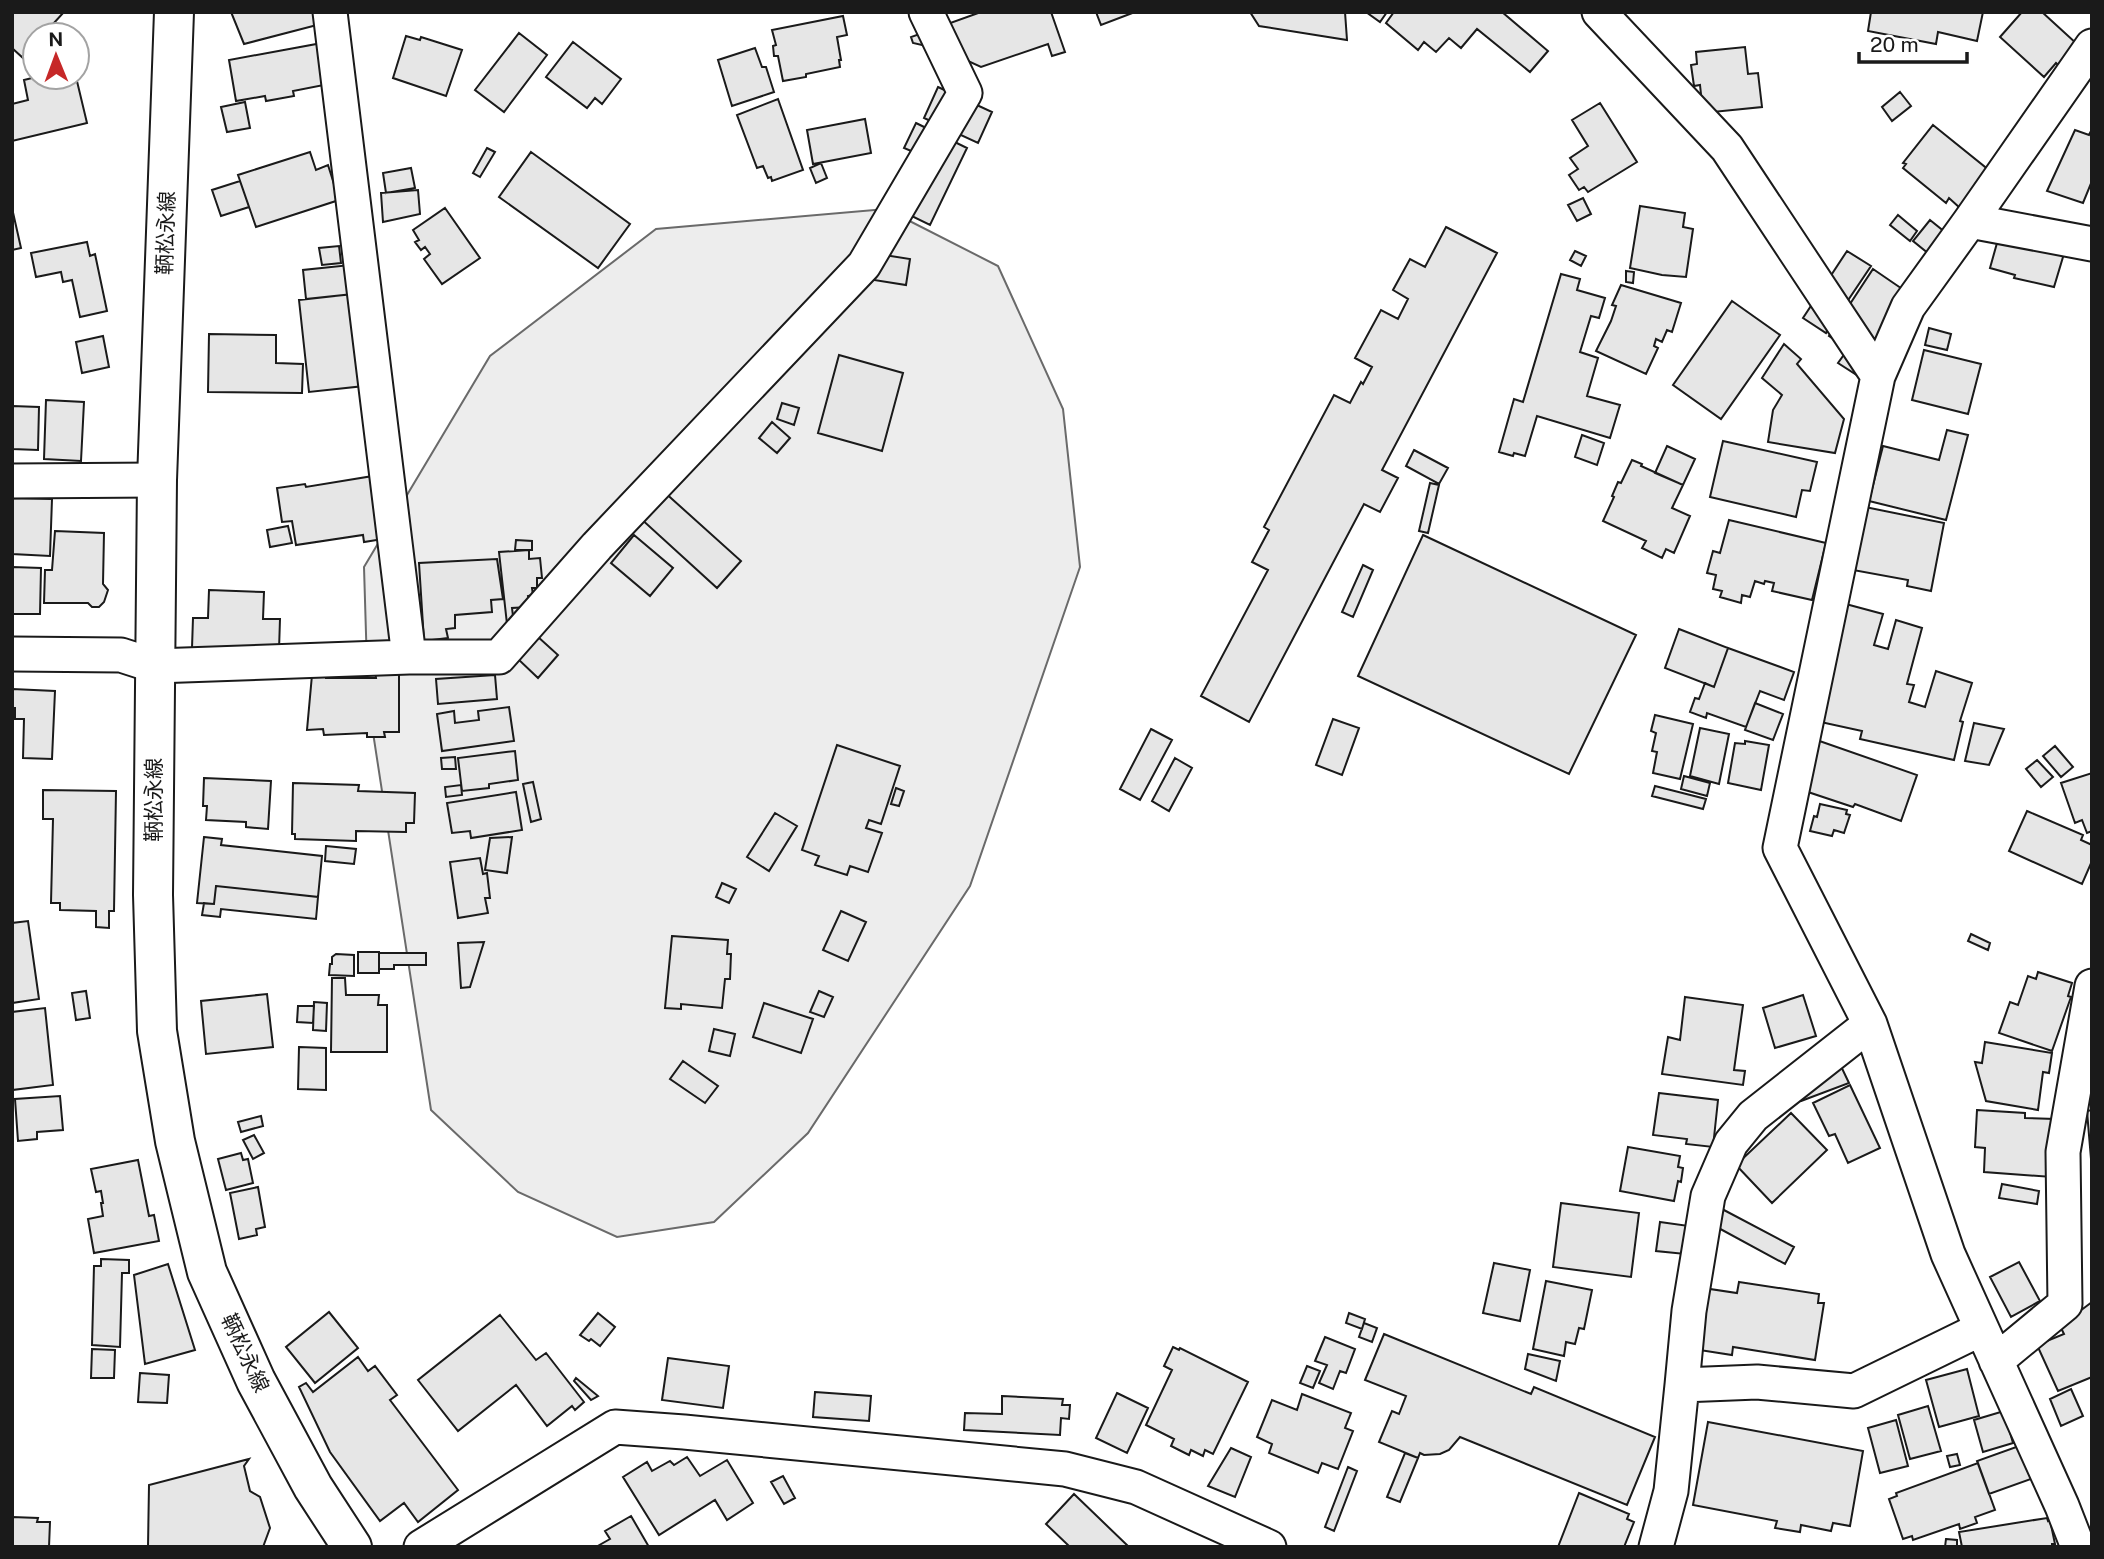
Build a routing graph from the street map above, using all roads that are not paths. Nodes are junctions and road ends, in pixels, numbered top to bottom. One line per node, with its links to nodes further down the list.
1 (174, 12): 9 (main road, 鞆松永線)
2 (330, 12): 12 (street)
3 (926, 12): 12 (street)
4 (1599, 12): 8 (street)
5 (2092, 46): 6 (street)
6 (1970, 221): 7 (street); 8 (street)
7 (2092, 244)
8 (1878, 376): 15 (street)
9 (157, 480): 10 (street); 13 (main road, 鞆松永線)
10 (12, 481)
11 (12, 654): 13 (street)
12 (409, 657): 13 (street)
13 (155, 666): 20 (main road, 鞆松永線)
14 (2092, 986): 16 (street)
15 (1870, 1024): 17 (street); 19 (street)
16 (2085, 1065): 18 (street)
17 (1981, 1329): 18 (street); 19 (street)
18 (1996, 1361): 24 (street)
19 (1682, 1385): 23 (street)
20 (352, 1547)
21 (421, 1547): 22 (street)
22 (1269, 1547)
23 (1656, 1547)
24 (2078, 1547)

